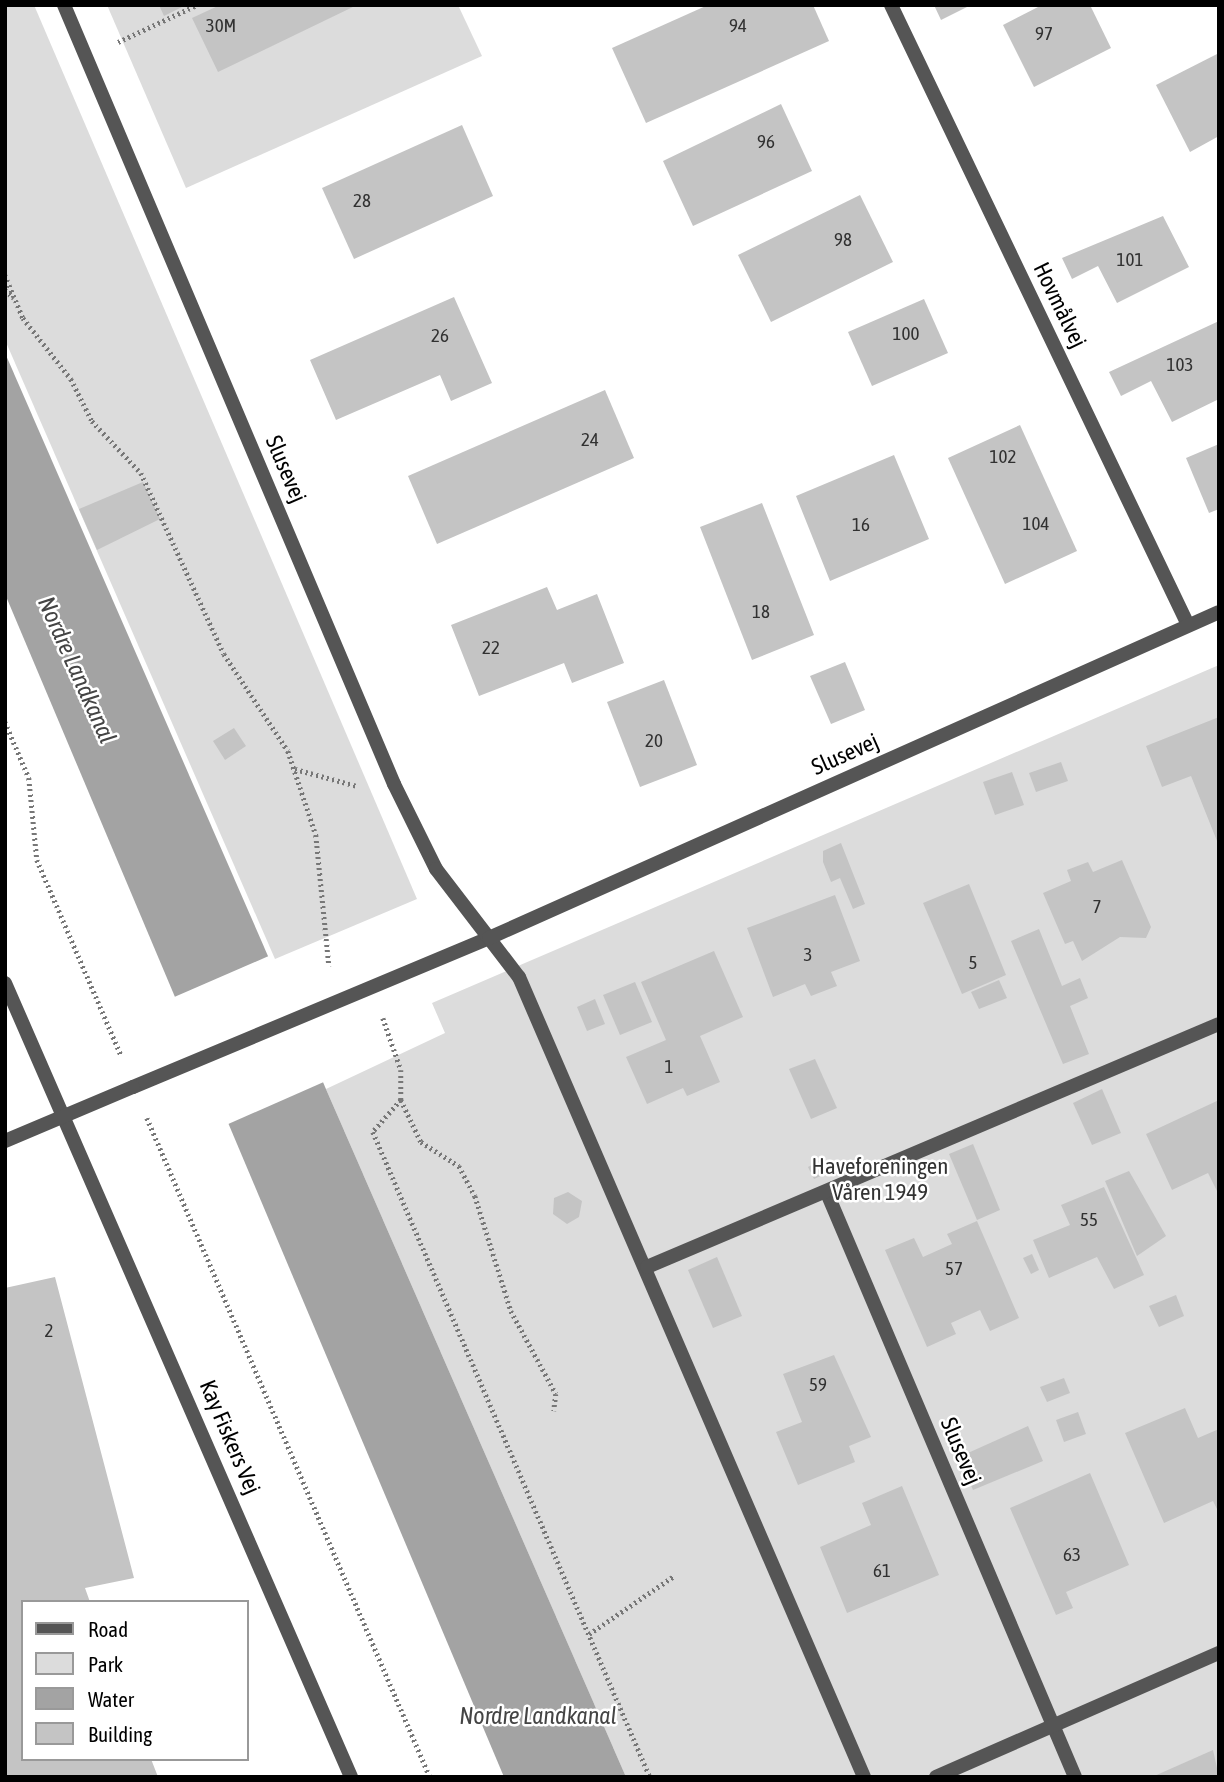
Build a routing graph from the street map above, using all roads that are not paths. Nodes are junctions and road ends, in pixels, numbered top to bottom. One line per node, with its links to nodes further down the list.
1 (64, 5): 5 (street, Slusevej)
2 (891, 5): 4 (street, Hovmålvej)
3 (1219, 612): 4 (street, Slusevej)
4 (1188, 625): 5 (street, Slusevej)
5 (489, 938): 8 (street); 11 (street, Slusevej)
6 (5, 983): 8 (street, Kay Fiskers Vej)
7 (1219, 1024): 10 (street)
8 (68, 1115): 9 (street); 14 (street, Kay Fiskers Vej)
9 (9, 1137)
10 (827, 1193): 11 (street); 13 (street, Slusevej)
11 (647, 1267): 15 (street, Slusevej)
12 (1219, 1653): 13 (street)
13 (1053, 1726): 16 (street); 17 (street, Slusevej)
14 (351, 1777)
15 (864, 1777)
16 (936, 1777)
17 (1075, 1777)

